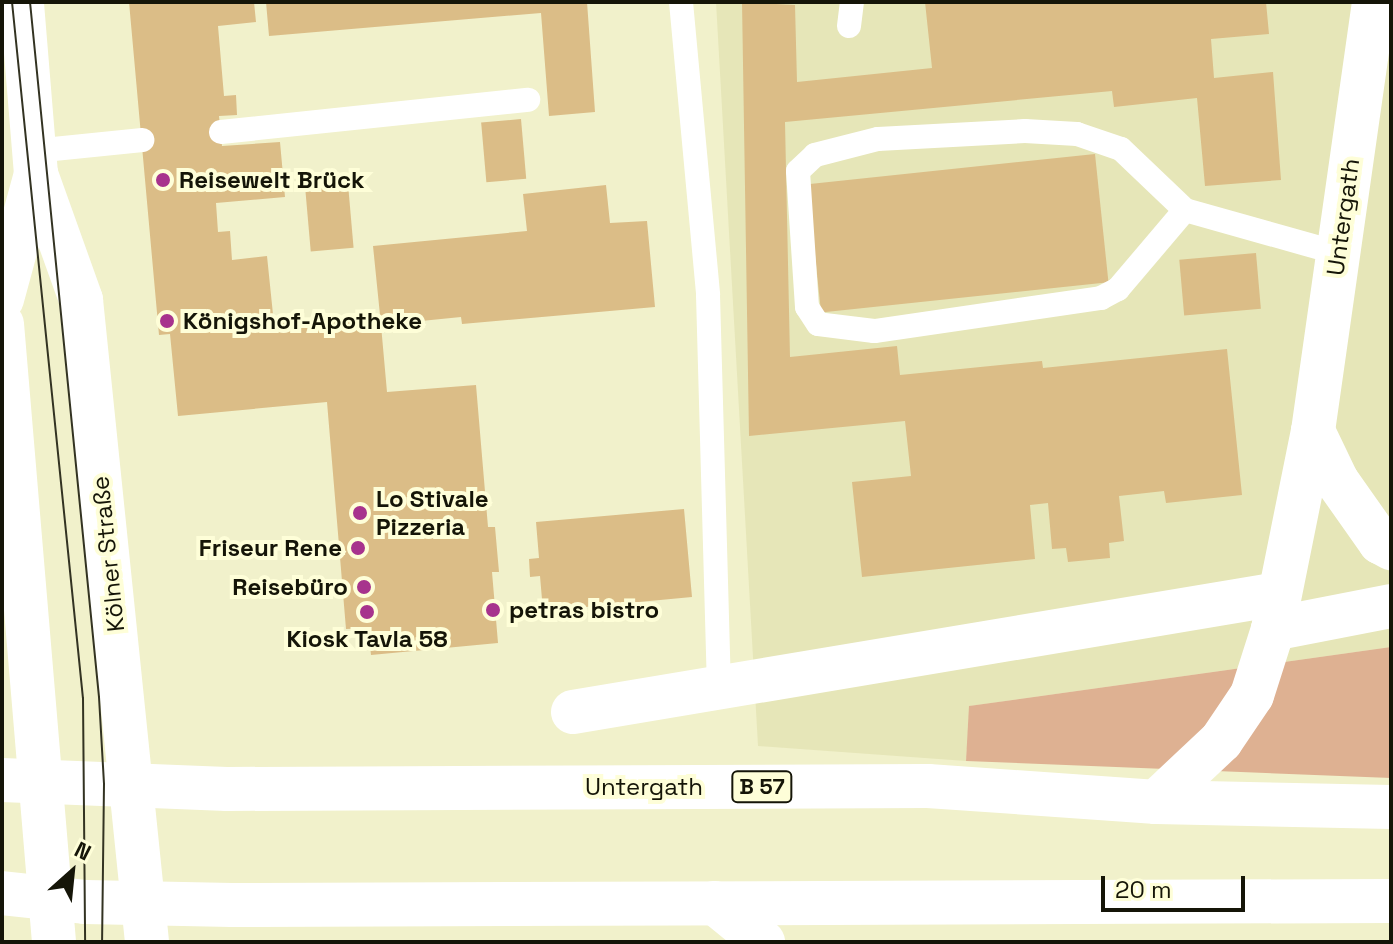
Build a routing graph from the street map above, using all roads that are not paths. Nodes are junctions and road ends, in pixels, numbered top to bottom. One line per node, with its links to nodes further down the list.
1 (681, 2): 18 (lane)
2 (852, 2): 5 (lane)
3 (1374, 2): 11 (main road, Untergath)
4 (15, 6): 9 (main road, Kölner Straße)
5 (849, 26)
6 (528, 100): 7 (lane)
7 (221, 132)
8 (142, 140): 9 (lane)
9 (35, 162): 12 (main road, Kölner Straße); 21 (main road, Kölner Straße)
10 (1185, 210): 10 (lane); 11 (lane)
11 (1338, 253): 14 (main road, Untergath)
12 (2, 299)
13 (2, 324): 20 (main road)
14 (1313, 431): 15 (main road); 17 (main road, Untergath)
15 (1391, 548)
16 (1391, 606): 17 (main road)
17 (1275, 611): 18 (main road); 22 (main road, Untergath)
18 (719, 688): 19 (main road)
19 (573, 712)
20 (22, 780): 21 (main road, B 57); 27 (main road)
21 (132, 784): 22 (main road, Untergath / B 57); 28 (main road, Kölner Straße)
22 (1156, 802): 23 (main road, Untergath / B 57)
23 (1391, 807)
24 (2, 893): 27 (main road)
25 (1391, 901): 26 (main road)
26 (715, 903): 28 (main road); 29 (main road)
27 (52, 921): 28 (main road)
28 (145, 923)
29 (763, 942)

